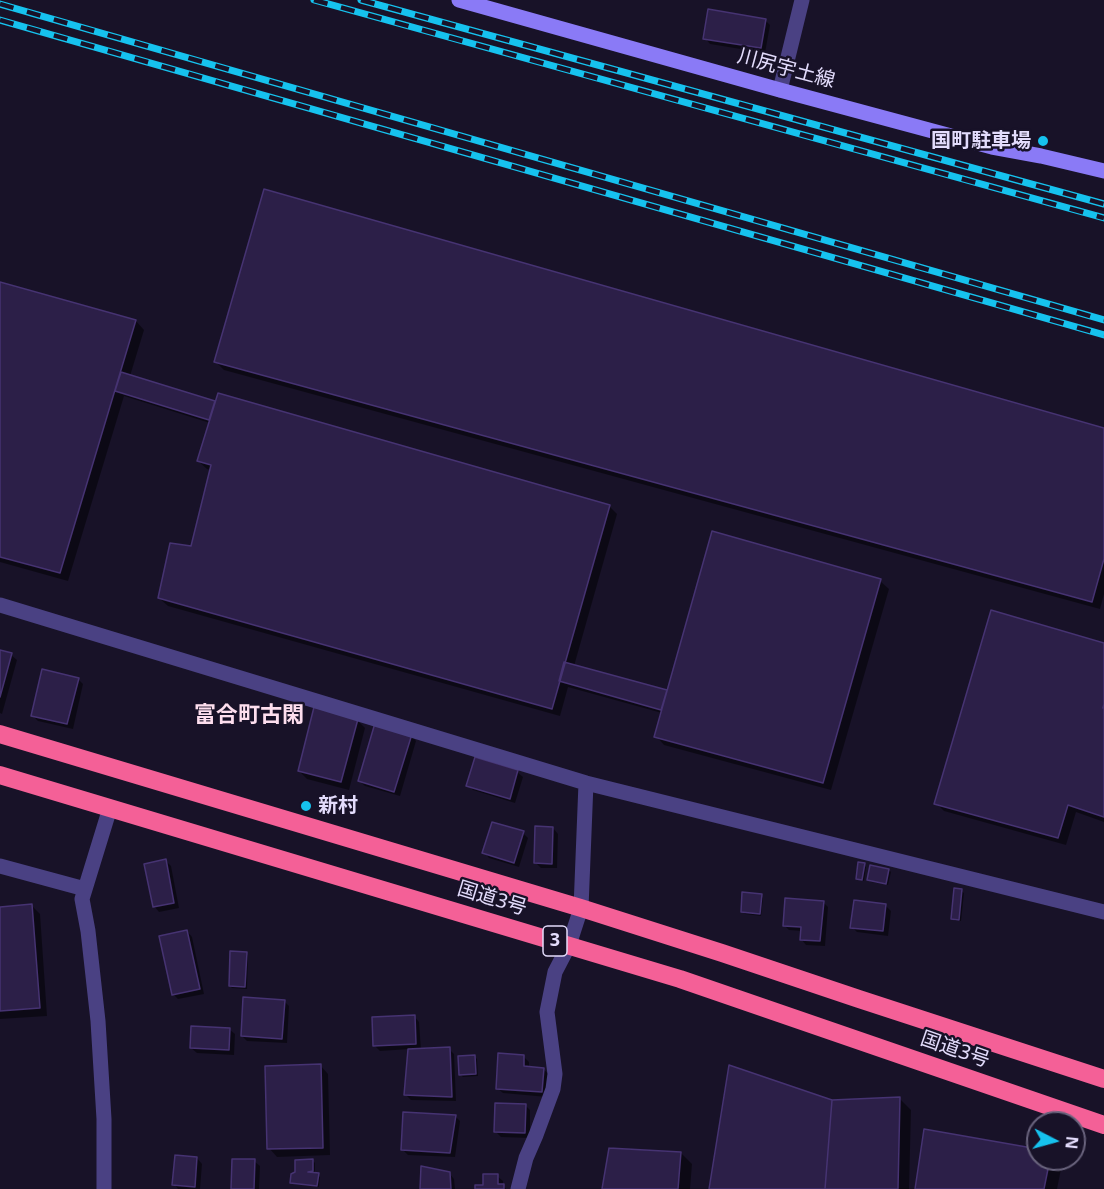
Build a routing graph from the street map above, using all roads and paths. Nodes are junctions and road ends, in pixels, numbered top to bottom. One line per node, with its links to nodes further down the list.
1 (459, 0): 3 (main road, 川尻宇土線)
2 (802, 0): 3 (street)
3 (780, 90): 4 (main road, 川尻宇土線)
4 (1104, 171)
5 (0, 605): 8 (street)
6 (0, 734): 12 (highway, 国道3号 / 3)
7 (0, 775): 9 (highway, 国道3号 / 3)
8 (586, 783): 12 (street); 13 (street)
9 (110, 808): 11 (street); 14 (highway, 国道3号 / 3)
10 (0, 866): 11 (street)
11 (85, 889): 17 (street)
12 (581, 908): 14 (street); 15 (highway, 国道3号 / 3)
13 (1104, 912)
14 (568, 945): 16 (highway, 国道3号 / 3); 18 (street)
15 (1104, 1079)
16 (1104, 1125)
17 (104, 1189)
18 (518, 1189)

